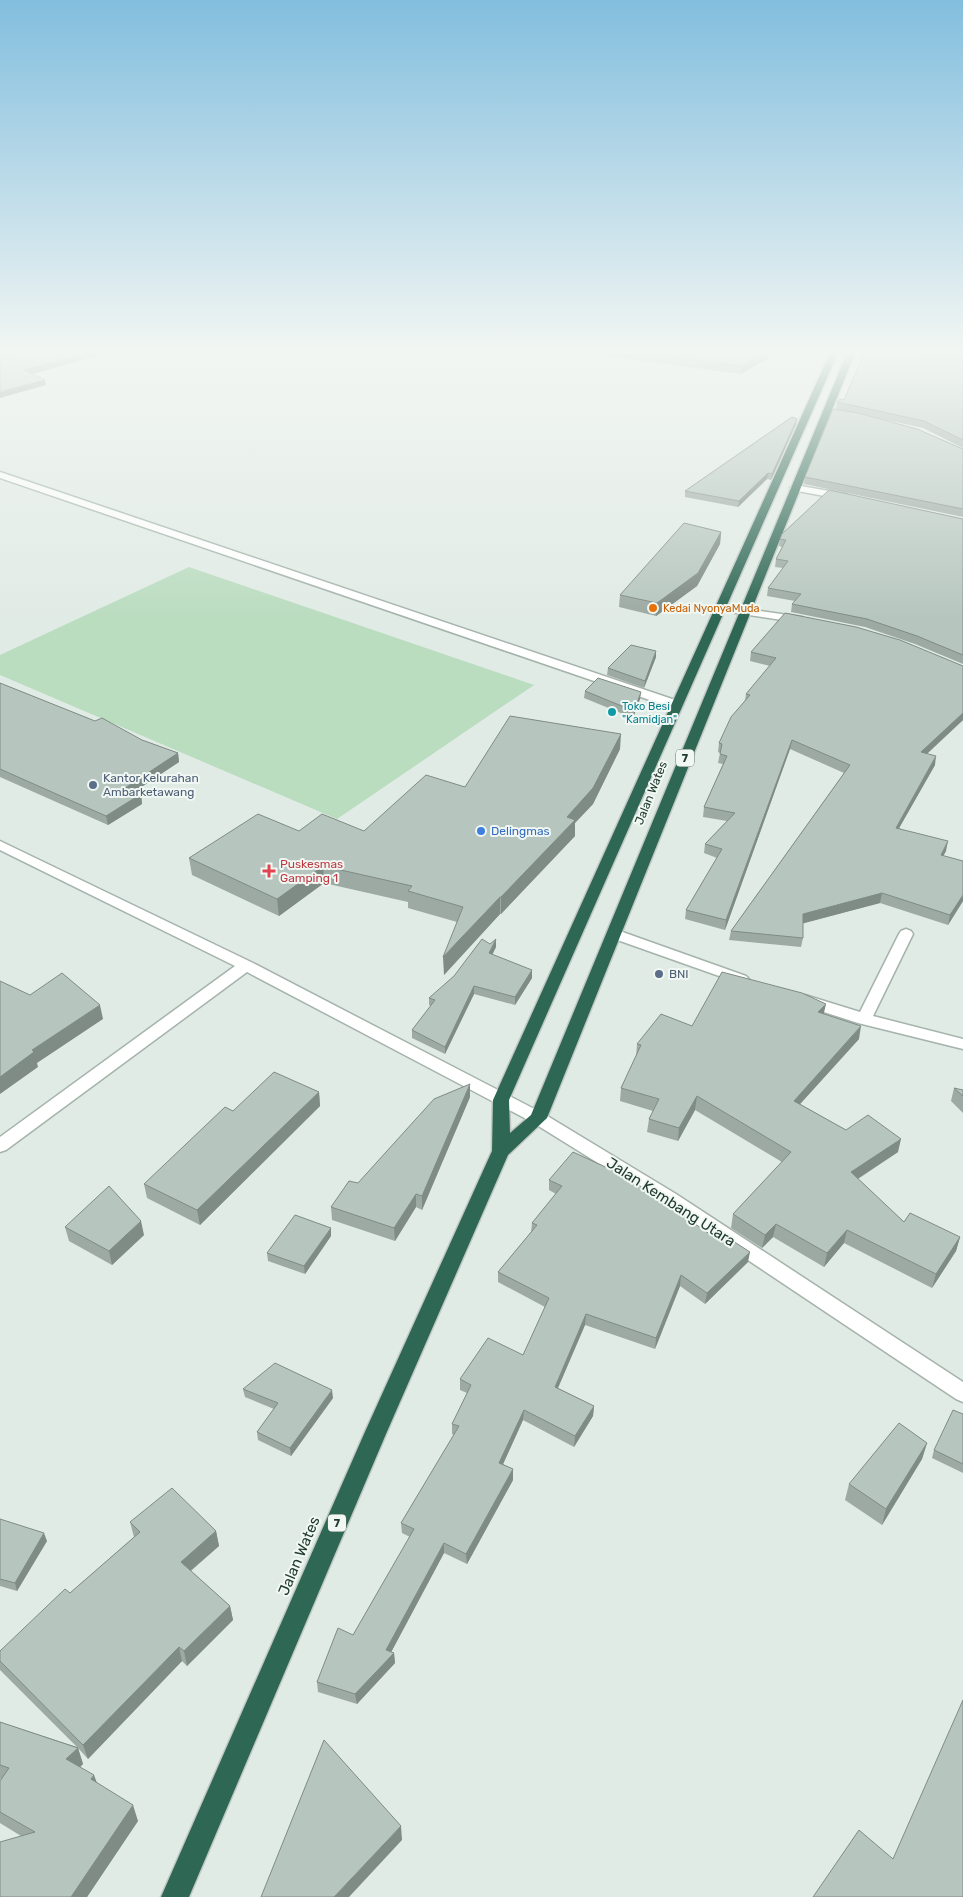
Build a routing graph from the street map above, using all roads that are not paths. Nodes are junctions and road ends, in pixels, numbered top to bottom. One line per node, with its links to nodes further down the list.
1 (794, 442): 6 (highway, Jalan Wates / 7)
2 (817, 442): 4 (highway, Jalan Wates / 7)
3 (0, 474): 9 (street)
4 (795, 488): 5 (street); 7 (highway, Jalan Wates / 7)
5 (858, 499)
6 (720, 608): 7 (street); 9 (highway, Jalan Wates / 7)
7 (745, 611): 8 (street); 11 (highway, Jalan Wates / 7)
8 (809, 621)
9 (677, 705): 18 (highway, Jalan Wates / 7)
10 (0, 845): 13 (street, Jalan Kembang Utara)
11 (614, 934): 14 (street); 19 (highway, Jalan Wates / 7)
12 (906, 934): 16 (street)
13 (246, 965): 18 (street, Jalan Kembang Utara); 20 (street)
14 (755, 984)
15 (790, 996): 16 (street)
16 (864, 1019): 17 (street)
17 (963, 1044)
18 (501, 1100): 19 (street, Jalan Kembang Utara); 21 (highway, Jalan Wates / 7)
19 (538, 1118): 21 (highway, Jalan Wates / 7); 22 (street, Jalan Kembang Utara)
20 (0, 1146)
21 (501, 1151): 23 (highway, Jalan Wates / 7)
22 (963, 1393)
23 (175, 1897)

